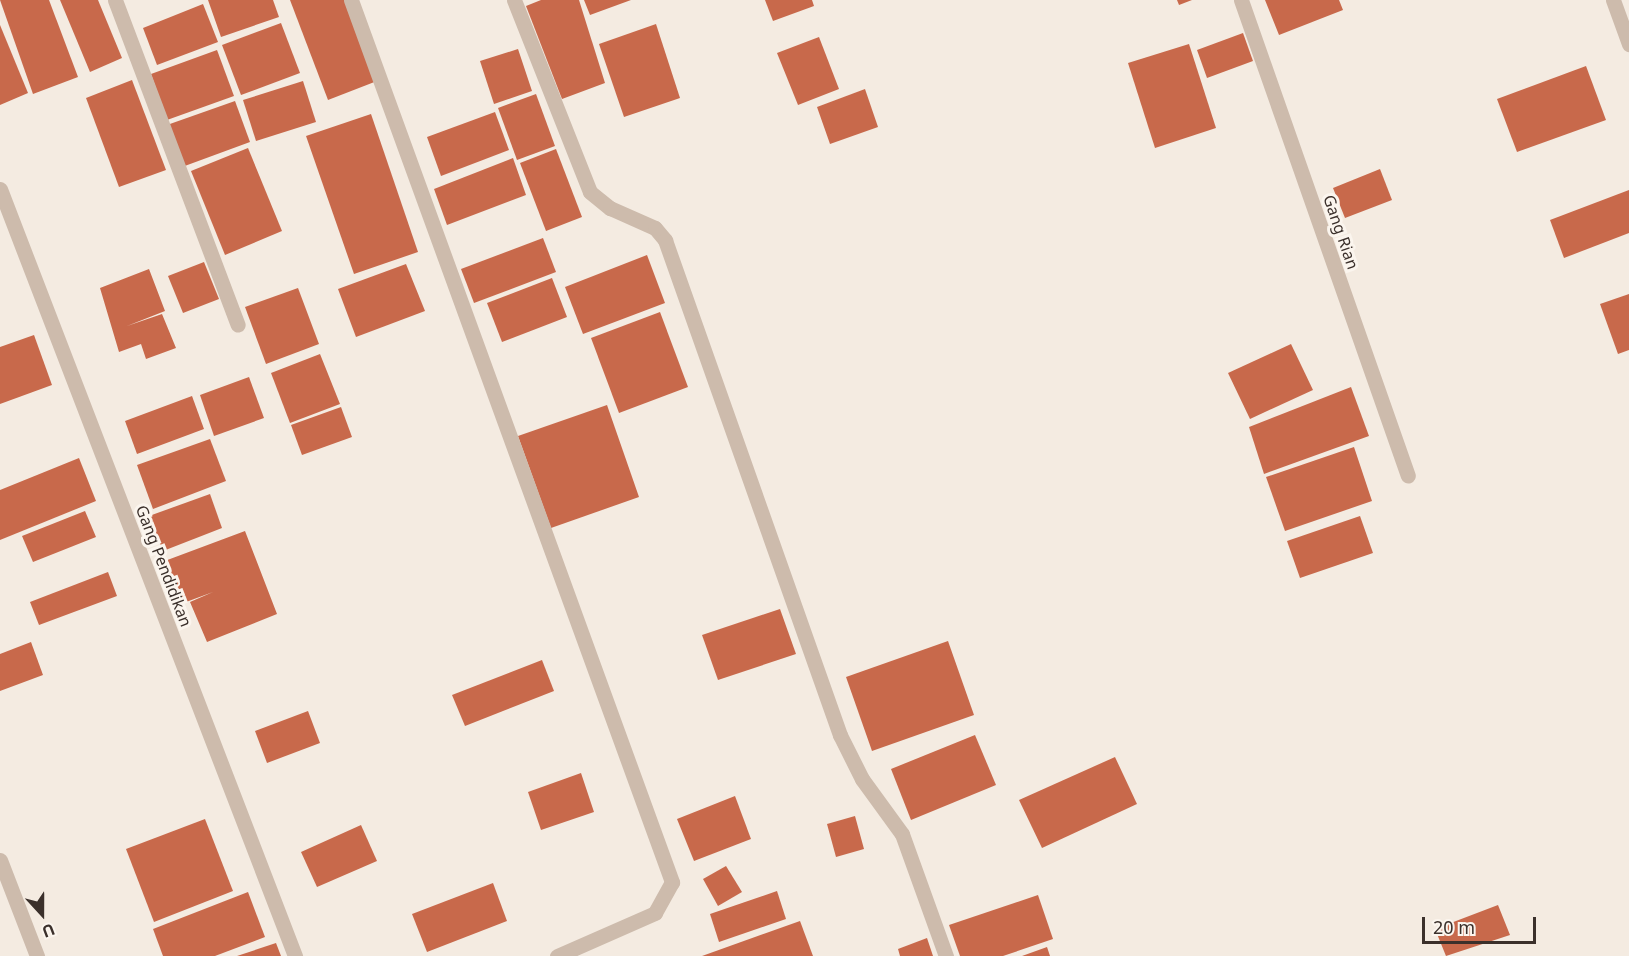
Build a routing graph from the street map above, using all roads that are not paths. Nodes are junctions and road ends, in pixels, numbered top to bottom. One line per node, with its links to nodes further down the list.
1 (115, 0): 8 (street)
2 (351, 0): 13 (street)
3 (514, 0): 14 (street)
4 (1240, 0): 9 (street, Gang Rian)
5 (1613, 0): 6 (street)
6 (1629, 44)
7 (0, 189): 12 (street, Gang Pendidikan)
8 (238, 325)
9 (1408, 476)
10 (0, 860): 11 (street)
11 (37, 956)
12 (295, 956)
13 (557, 956)
14 (946, 956)

